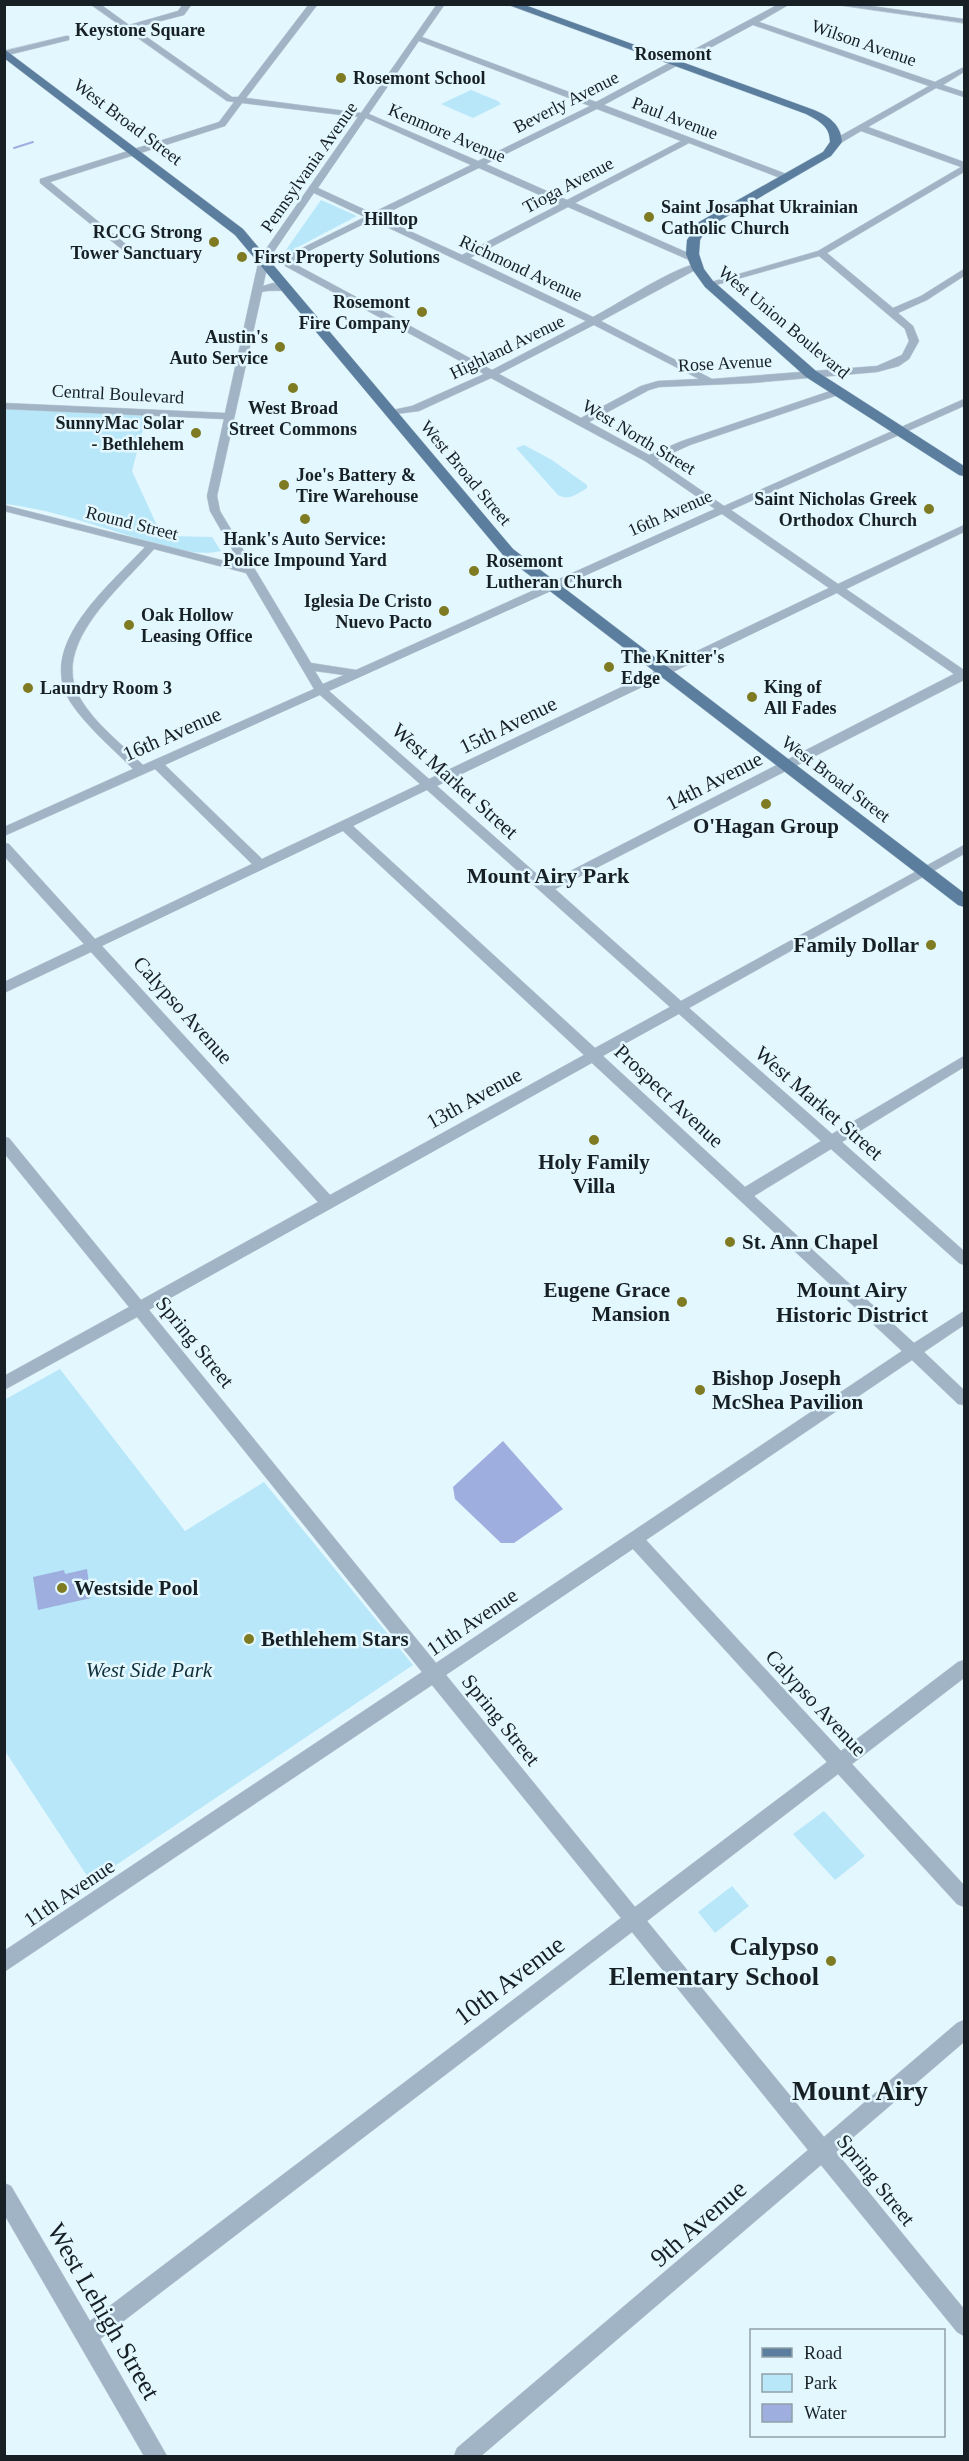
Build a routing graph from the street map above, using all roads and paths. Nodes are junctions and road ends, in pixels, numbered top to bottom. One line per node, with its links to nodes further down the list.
1 (94, 4): 10 (street, Kenmore Avenue)
2 (188, 4): 10 (street)
3 (314, 4): 18 (street)
4 (441, 4): 12 (street, Pennsylvania Avenue)
5 (511, 4): 14 (main road)
6 (786, 4): 9 (street, Beverly Avenue)
7 (835, 4): 8 (street)
8 (964, 21)
9 (753, 22): 14 (street, Beverly Avenue); 16 (street, Wilson Avenue)
10 (127, 28): 18 (street, Kenmore Avenue)
11 (66, 38): 13 (street)
12 (418, 38): 19 (street, Paul Avenue); 20 (street, Pennsylvania Avenue)
13 (5, 53): 24 (main road, West Broad Street)
14 (675, 63): 19 (street, Beverly Avenue); 23 (main road)
15 (964, 69): 16 (street)
16 (935, 85): 17 (street, Wilson Avenue); 21 (street)
17 (964, 95)
18 (240, 100): 20 (street, Kenmore Avenue); 24 (street)
19 (597, 105): 22 (street, Paul Avenue); 25 (street, Beverly Avenue)
20 (364, 116): 25 (street, Kenmore Avenue); 28 (street, Pennsylvania Avenue)
21 (861, 128): 23 (street); 26 (street)
22 (689, 140): 27 (street, Paul Avenue); 29 (street, Tioga Avenue)
23 (836, 142): 27 (main road, West Union Boulevard)
24 (135, 152): 31 (street); 35 (main road, West Broad Street)
25 (480, 165): 29 (street, Kenmore Avenue); 30 (street, Beverly Avenue)
26 (964, 167): 32 (street)
27 (786, 177): 36 (main road, West Union Boulevard)
28 (314, 190): 30 (street, Richmond Avenue); 35 (street, Pennsylvania Avenue)
29 (568, 204): 34 (street, Tioga Avenue); 36 (street, Kenmore Avenue)
30 (372, 217): 33 (street, Beverly Avenue); 34 (street, Richmond Avenue)
31 (128, 250)
32 (820, 253): 38 (street); 41 (street, Rose Avenue)
33 (294, 255): 43 (street, West North Street)
34 (462, 258): 42 (street, Richmond Avenue)
35 (264, 259): 39 (main road, West Broad Street); 40 (street, West Market Street)
36 (694, 262): 38 (main road, West Union Boulevard); 42 (street, Highland Avenue)
37 (964, 272): 41 (street)
38 (709, 284): 44 (main road, West Union Boulevard)
39 (288, 288): 40 (street); 49 (main road, West Broad Street)
40 (257, 290): 50 (street, West Market Street)
41 (892, 312): 44 (street, Rose Avenue)
42 (594, 321): 43 (street, Highland Avenue); 45 (street, Richmond Avenue)
43 (492, 374): 49 (street, Highland Avenue); 51 (street, West North Street)
44 (811, 374): 45 (street, Rose Avenue); 46 (main road, West Union Boulevard)
45 (711, 381): 51 (street, Rose Avenue)
46 (837, 392): 52 (main road, West Union Boulevard); 53 (street)
47 (964, 402): 52 (street, 16th Avenue)
48 (4, 406): 50 (street, Central Boulevard)
49 (392, 413): 60 (main road, West Broad Street)
50 (230, 416): 59 (street, West Market Street)
51 (582, 422): 53 (street, West North Street)
52 (898, 430): 54 (main road, West Union Boulevard); 56 (street, 16th Avenue)
53 (649, 459): 56 (street, West North Street)
54 (964, 472)
55 (6, 508): 58 (street, Round Street)
56 (724, 509): 60 (street, 16th Avenue); 61 (street, West North Street)
57 (964, 528): 61 (street, 15th Avenue)
58 (152, 545): 59 (street, Round Street); 69 (street)
59 (249, 570): 62 (street, West Market Street)
60 (552, 586): 63 (main road, West Broad Street); 64 (street, 16th Avenue)
61 (839, 588): 63 (street, 15th Avenue); 65 (street, West North Street)
62 (306, 666): 64 (street); 66 (street, West Market Street)
63 (664, 671): 68 (main road, West Broad Street); 70 (street, 15th Avenue)
64 (357, 673): 66 (street, 16th Avenue)
65 (964, 675): 68 (street, 14th Avenue)
66 (320, 689): 67 (street, 16th Avenue); 70 (street, West Market Street)
67 (156, 763): 69 (street, 16th Avenue); 75 (street)
68 (787, 765): 76 (main road, West Broad Street); 77 (street, 14th Avenue)
69 (141, 770): 72 (street, 16th Avenue)
70 (428, 785): 71 (street, 15th Avenue); 77 (street, West Market Street)
71 (345, 825): 75 (street, 15th Avenue); 82 (street, Prospect Avenue)
72 (4, 832)
73 (4, 848): 79 (street, Calypso Avenue)
74 (964, 849): 76 (street, 13th Avenue)
75 (261, 865): 79 (street, 15th Avenue)
76 (925, 871): 78 (main road, West Broad Street); 81 (street, 13th Avenue)
77 (545, 889): 81 (street, West Market Street)
78 (964, 901)
79 (93, 946): 80 (street, 15th Avenue); 87 (street, Calypso Avenue)
80 (4, 988)
81 (678, 1007): 82 (street, 13th Avenue); 85 (street, West Market Street)
82 (594, 1055): 86 (street, Prospect Avenue); 87 (street, 13th Avenue)
83 (964, 1061): 85 (street)
84 (4, 1142): 89 (street, Spring Street)
85 (831, 1142): 86 (street); 88 (street, West Market Street)
86 (744, 1195): 91 (street, Prospect Avenue)
87 (328, 1203): 89 (street, 13th Avenue)
88 (964, 1259)
89 (140, 1310): 92 (street, 13th Avenue); 96 (street, Spring Street)
90 (964, 1317): 91 (street, 11th Avenue)
91 (914, 1351): 93 (street, Prospect Avenue); 94 (street, 11th Avenue)
92 (4, 1384)
93 (964, 1398)
94 (634, 1539): 96 (street, 11th Avenue); 97 (street, Calypso Avenue)
95 (964, 1668): 97 (street, 10th Avenue)
96 (435, 1675): 99 (street, Spring Street); 100 (street, 11th Avenue)
97 (841, 1762): 98 (street, Calypso Avenue); 99 (street, 10th Avenue)
98 (964, 1898)
99 (635, 1920): 102 (street, Spring Street); 105 (street, 10th Avenue)
100 (4, 1963)
101 (964, 2030): 102 (street, 9th Avenue)
102 (823, 2150): 104 (street, Spring Street); 107 (street, 9th Avenue)
103 (4, 2193): 105 (street, West Lehigh Street)
104 (964, 2325)
105 (87, 2336): 106 (street, West Lehigh Street)
106 (156, 2457)
107 (465, 2457)

